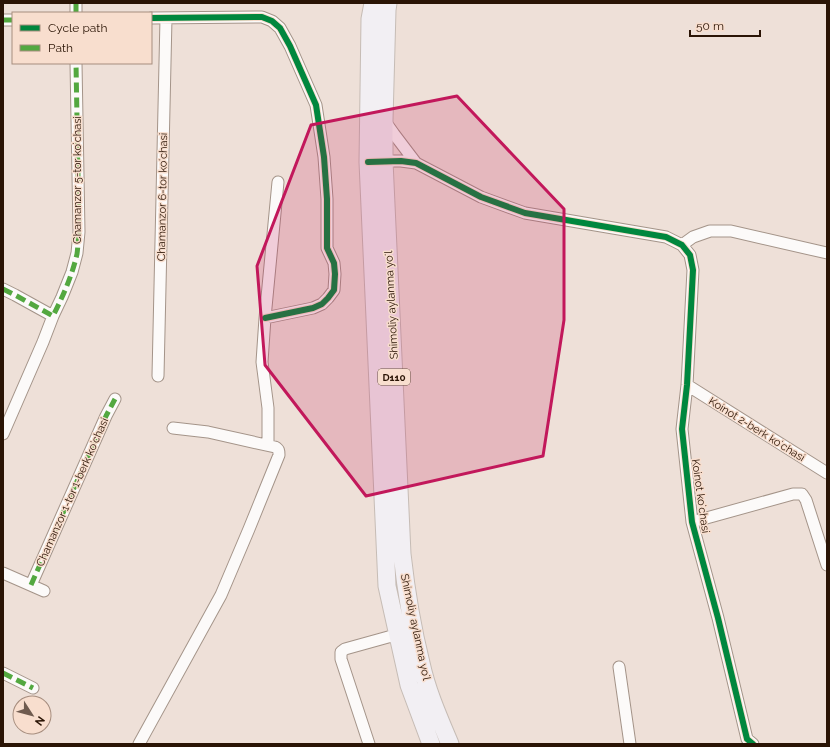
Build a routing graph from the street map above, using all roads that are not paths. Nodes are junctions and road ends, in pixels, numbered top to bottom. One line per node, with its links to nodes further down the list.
1 (373, 3): 7 (main road, Shimoliy aylanma yoʻl / D110)
2 (388, 3): 6 (main road, Shimoliy aylanma yoʻl / D110)
3 (152, 18): 4 (street)
4 (166, 18): 14 (street); 15 (street, Chamanzor 6-tor koʻchasi)
5 (76, 64): 13 (street, Chamanzor 5-tor koʻchasi)
6 (384, 120): 7 (main road, Shimoliy aylanma yoʻl / D110); 8 (street)
7 (376, 161): 8 (street); 22 (main road, Shimoliy aylanma yoʻl / D110); 23 (main road, Shimoliy aylanma yoʻl / D110)
8 (416, 162): 10 (street)
9 (278, 182): 14 (street)
10 (682, 245): 11 (street); 16 (street, Koinot koʻchasi)
11 (827, 253)
12 (3, 289): 13 (street)
13 (53, 316): 19 (street, Chamanzor 5-tor koʻchasi)
14 (265, 318): 20 (street)
15 (158, 376)
16 (687, 385): 21 (street, Koinot 2-berk koʻchasi); 24 (street, Koinot koʻchasi)
17 (115, 399): 27 (street, Chamanzor 1-tor 1-berk koʻchasi)
18 (173, 428): 20 (street)
19 (3, 434)
20 (268, 445): 33 (street)
21 (827, 473)
22 (398, 474): 23 (main road); 36 (main road, Shimoliy aylanma yoʻl / D110)
23 (382, 478): 29 (main road, Shimoliy aylanma yoʻl / D110)
24 (692, 522): 25 (street); 38 (street, Koinot koʻchasi)
25 (827, 565)
26 (3, 573): 27 (street)
27 (31, 585): 28 (street)
28 (44, 591)
29 (399, 634): 34 (street); 35 (main road, Shimoliy aylanma yoʻl / D110)
30 (619, 667): 37 (street)
31 (3, 673): 32 (street)
32 (34, 688)
33 (139, 744)
34 (369, 744)
35 (432, 744)
36 (450, 744)
37 (630, 744)
38 (753, 744)

